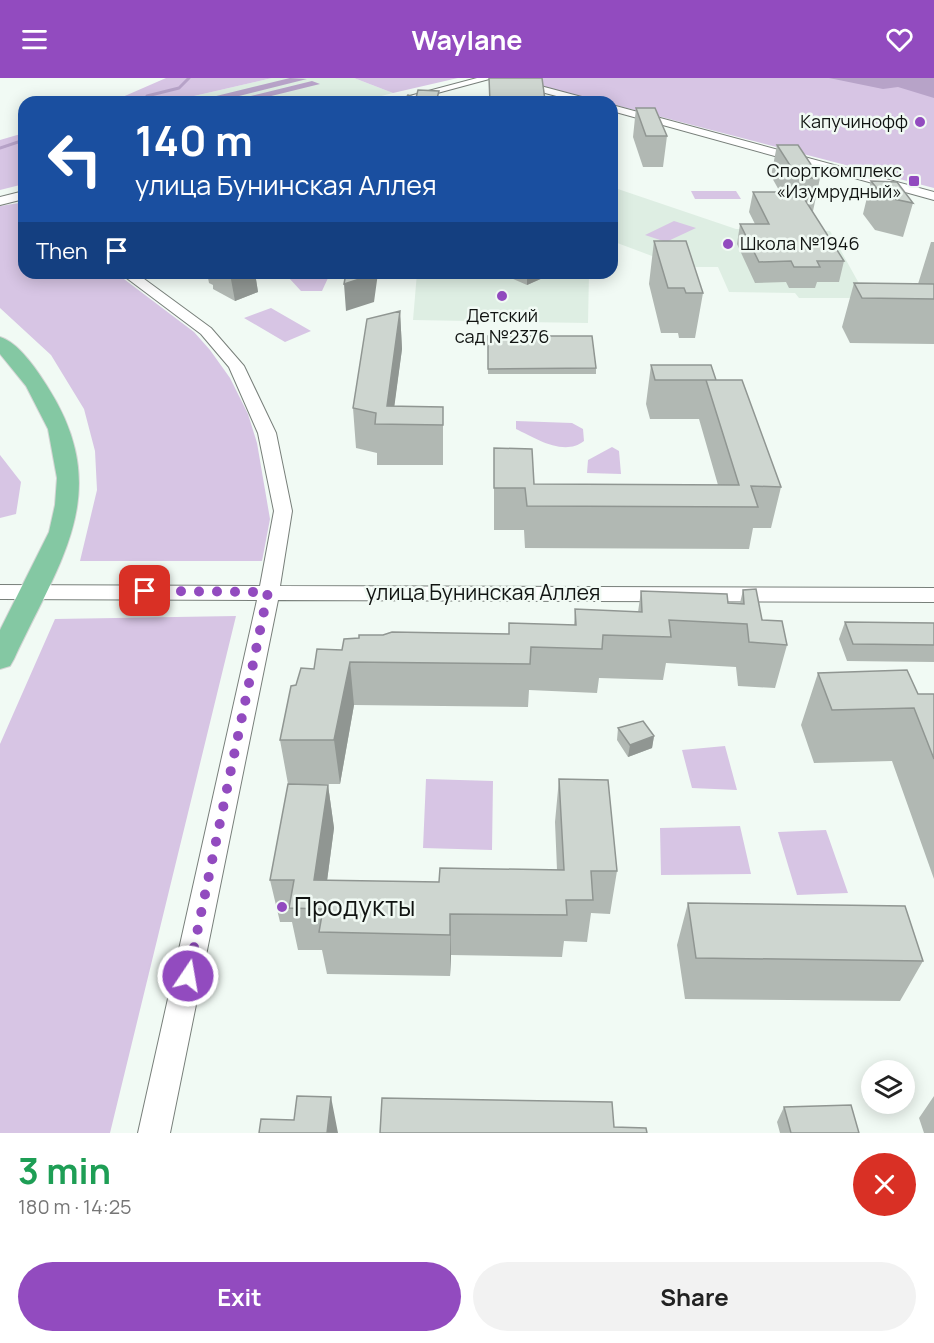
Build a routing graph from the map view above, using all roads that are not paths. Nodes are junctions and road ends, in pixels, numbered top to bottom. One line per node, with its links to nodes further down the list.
1 (488, 78): 3 (street)
2 (512, 81): 4 (street)
3 (416, 96)
4 (568, 96)
5 (618, 110): 6 (street)
6 (934, 196)
7 (18, 197): 8 (street)
8 (0, 201)
9 (135, 279): 13 (street)
10 (0, 343): 12 (main road)
11 (0, 592): 12 (street, улица Бунинская Аллея)
12 (33, 592): 13 (street, улица Бунинская Аллея); 15 (main road)
13 (268, 592): 14 (street, улица Бунинская Аллея); 16 (street)
14 (934, 595)
15 (0, 659)
16 (154, 1133)

